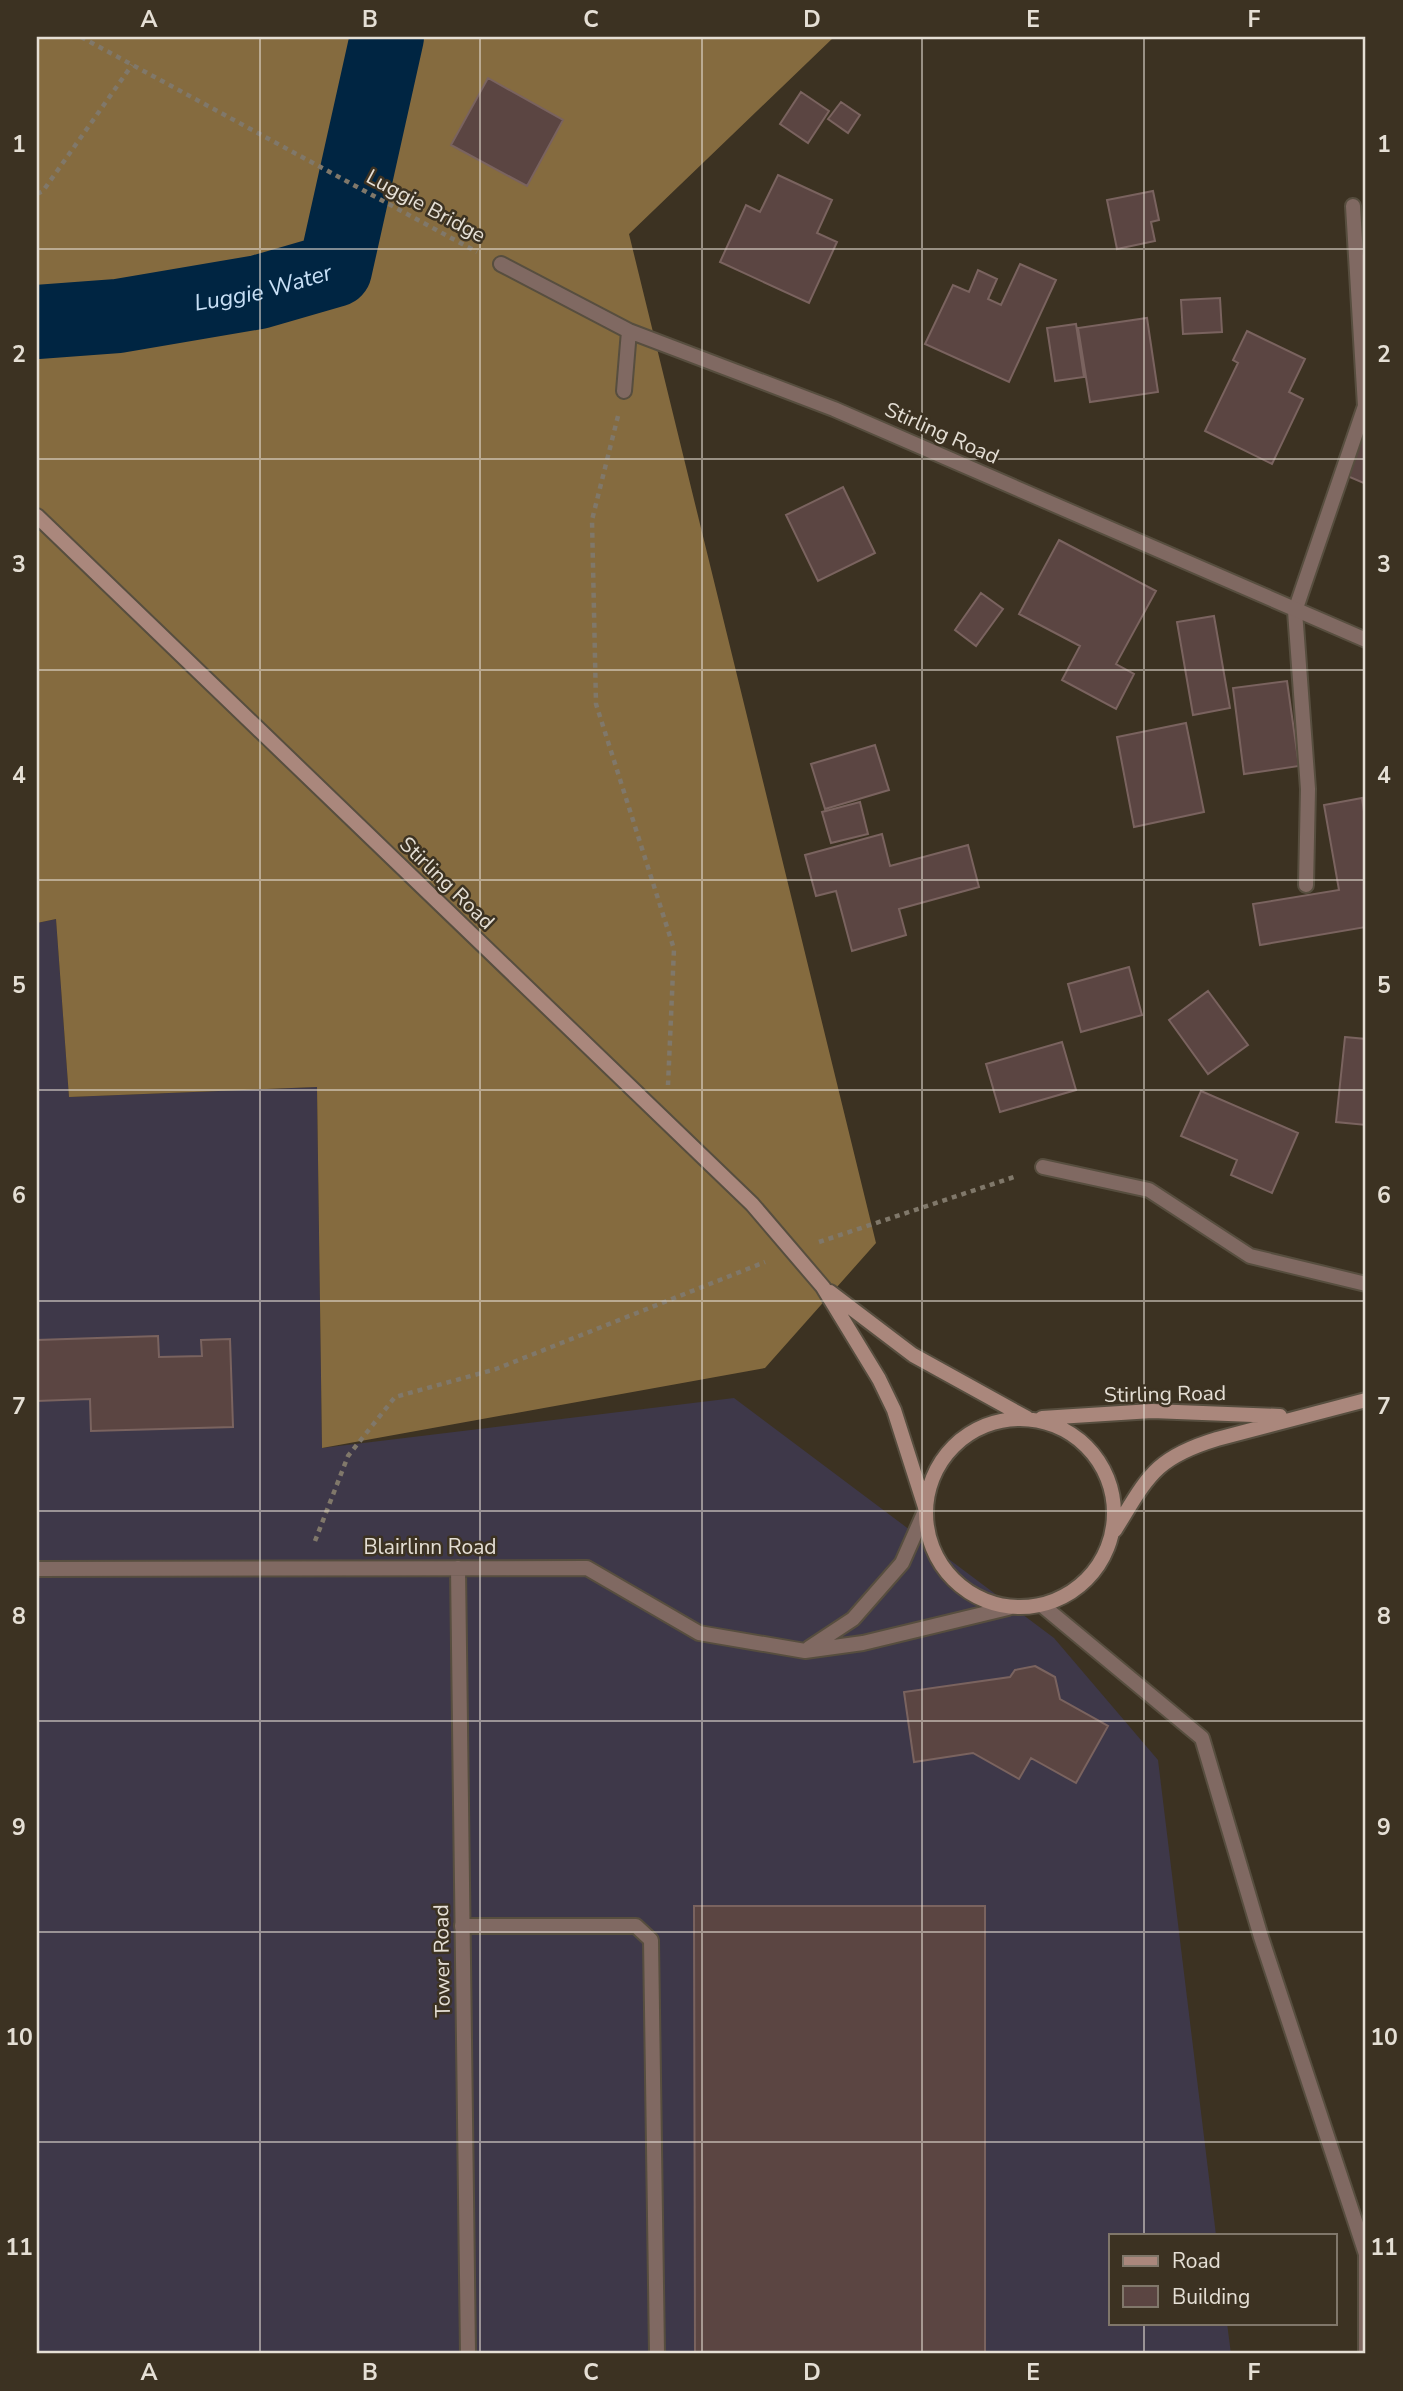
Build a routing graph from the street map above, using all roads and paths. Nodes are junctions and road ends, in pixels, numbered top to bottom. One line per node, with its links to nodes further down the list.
1 (81, 37): 2 (path, Luggie Bridge)
2 (132, 65): 3 (path); 5 (path, Luggie Bridge)
3 (37, 194)
4 (1353, 206): 9 (street)
5 (500, 264): 6 (street, Stirling Road)
6 (629, 331): 7 (street); 9 (street, Stirling Road)
7 (624, 391): 12 (path)
8 (40, 520): 12 (main road, Stirling Road)
9 (1295, 611): 10 (street, Stirling Road); 11 (street)
10 (1366, 640)
11 (1306, 885)
12 (666, 1124): 14 (main road, Stirling Road)
13 (1043, 1167): 14 (path); 15 (street)
14 (793, 1251): 16 (main road, Stirling Road); 24 (path)
15 (1366, 1284)
16 (823, 1287): 19 (main road, Stirling Road); 20 (main road, Stirling Road)
17 (1366, 1400): 18 (main road, Stirling Road)
18 (1296, 1417): 19 (main road, Stirling Road); 21 (main road, Stirling Road)
19 (1031, 1418): 20 (main road); 21 (main road)
20 (925, 1509): 26 (main road); 27 (street)
21 (1114, 1531): 25 (main road)
22 (458, 1568): 24 (street, Blairlinn Road); 27 (street, Blairlinn Road); 28 (street, Tower Road)
23 (37, 1569): 24 (street, Blairlinn Road)
24 (305, 1569)
25 (1042, 1606): 26 (main road); 31 (street)
26 (1008, 1608): 27 (street, Blairlinn Road)
27 (805, 1651)
28 (462, 1926): 29 (street, Tower Road); 30 (street)
29 (468, 2354)
30 (657, 2354)
31 (1366, 2354)

